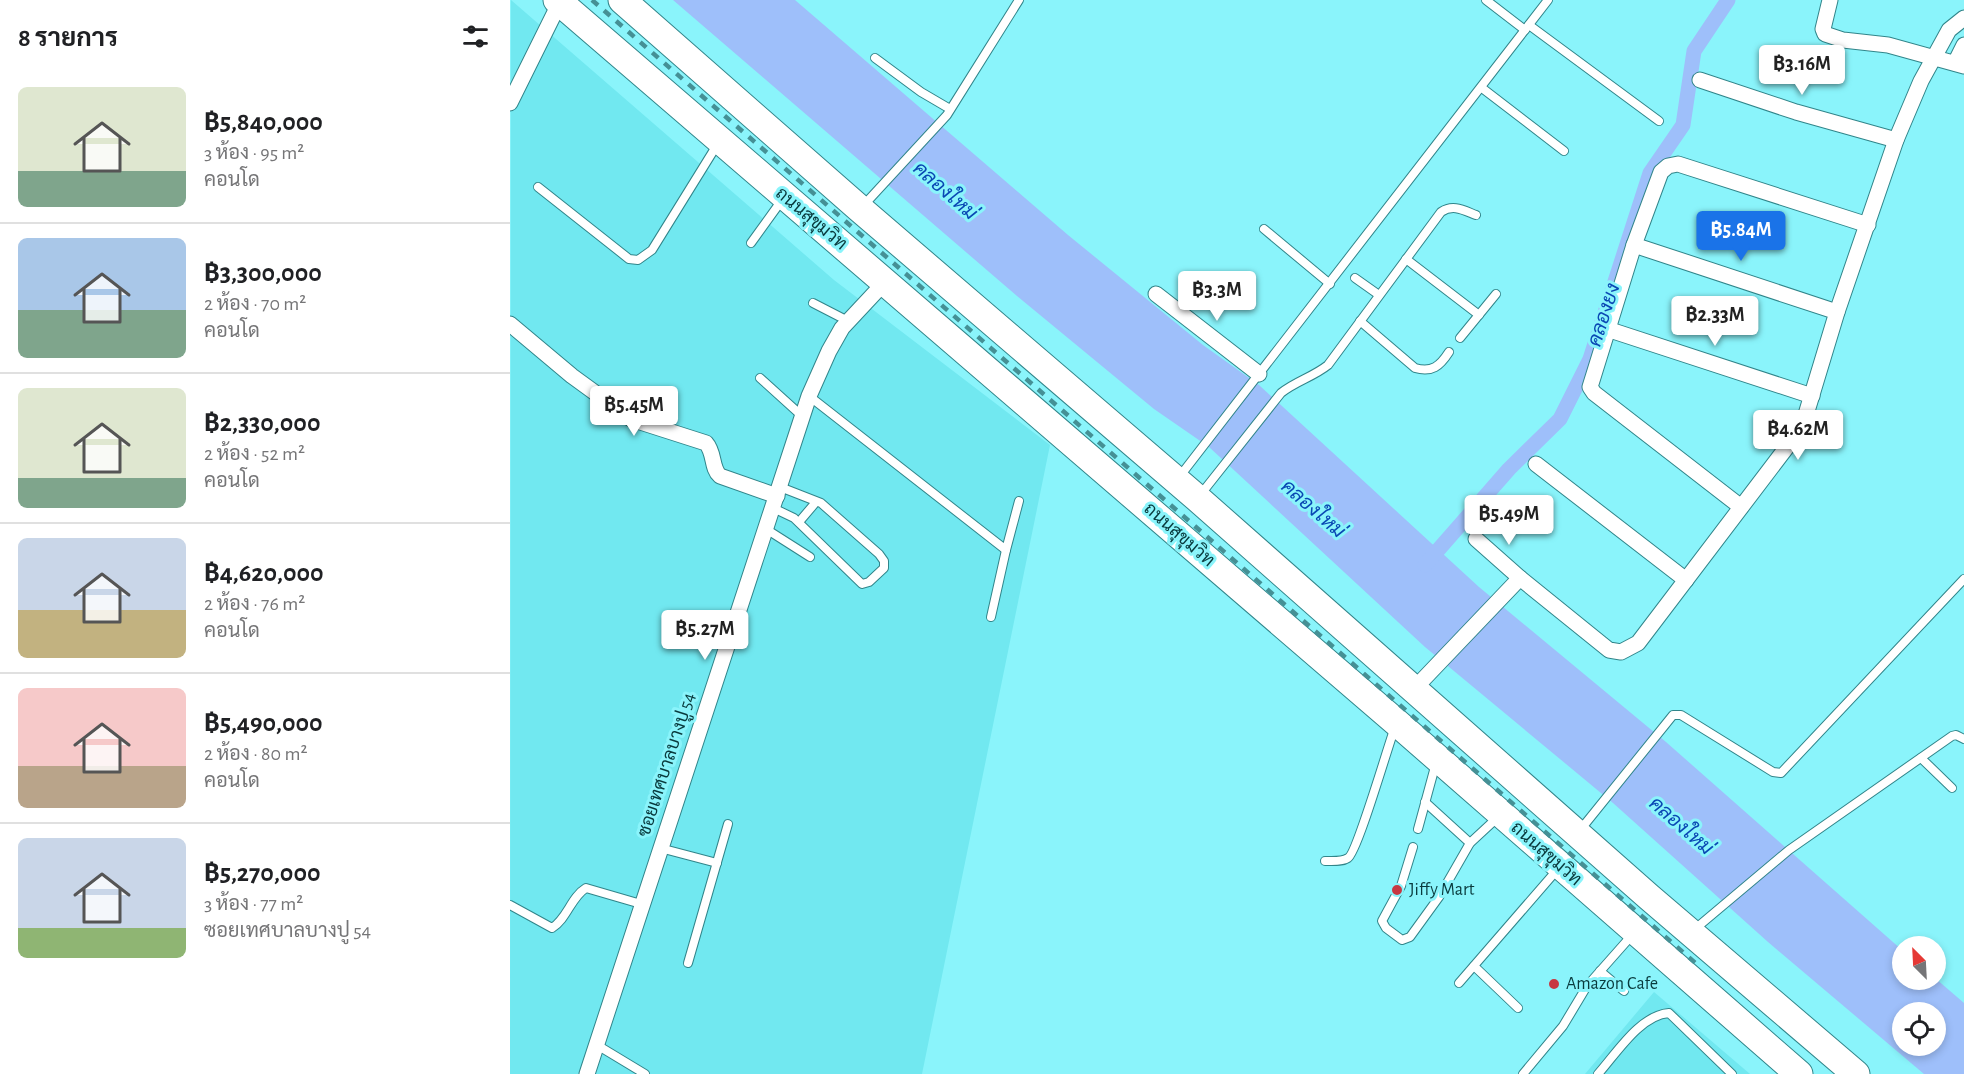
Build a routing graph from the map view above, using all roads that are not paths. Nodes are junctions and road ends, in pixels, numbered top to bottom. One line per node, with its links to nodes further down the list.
1 (1019, 0): 16 (lane)
2 (1486, 0): 8 (lane)
3 (1548, 0): 8 (lane)
4 (1830, 0): 11 (street)
5 (558, 1): 15 (street); 19 (highway, ถนนสุขุมวิท)
6 (624, 1): 23 (highway, ถนนสุขุมวิท)
7 (1964, 18): 11 (street)
8 (1527, 28): 14 (lane); 17 (lane)
9 (1964, 45): 12 (street)
10 (875, 58): 16 (lane)
11 (1933, 60): 12 (street); 18 (street)
12 (1960, 64)
13 (1700, 80): 18 (street)
14 (1482, 88): 20 (lane); 32 (lane)
15 (510, 103)
16 (949, 112): 23 (lane)
17 (1659, 121)
18 (1896, 140): 25 (street)
19 (719, 141): 21 (lane); 22 (highway, ถนนสุขุมวิท)
20 (1564, 151)
21 (538, 187)
22 (784, 197): 27 (lane); 31 (highway, ถนนสุขุมวิท)
23 (860, 209): 51 (highway, ถนนสุขุมวิท)
24 (1476, 215): 29 (lane)
25 (1868, 225): 28 (street); 37 (street)
26 (1264, 229): 32 (lane)
27 (751, 243)
28 (1634, 245): 37 (street); 42 (street)
29 (1406, 259): 35 (lane); 38 (lane)
30 (1355, 278): 35 (lane)
31 (885, 282): 39 (street, ซอยเทศบาลบางปู 54); 66 (highway, ถนนสุขุมวิท)
32 (1330, 284): 45 (lane)
33 (1156, 294): 45 (street)
34 (1496, 294): 38 (lane)
35 (1379, 295): 40 (lane)
36 (813, 303): 39 (lane)
37 (1837, 312): 48 (street)
38 (1479, 315): 43 (lane)
39 (848, 321): 47 (street, ซอยเทศบาลบางปู 54)
40 (1360, 321): 44 (lane); 51 (lane)
41 (510, 324): 52 (street)
42 (1607, 328): 48 (street); 55 (street)
43 (1460, 338)
44 (1449, 352)
45 (1258, 376): 51 (lane)
46 (760, 378): 49 (lane)
47 (809, 396): 49 (street, ซอยเทศบาลบางปู 54); 59 (lane)
48 (1812, 396): 55 (street)
49 (802, 416): 52 (street, ซอยเทศบาลบางปู 54)
50 (1536, 464): 63 (street)
51 (1196, 486): 65 (highway, ถนนสุขุมวิท)
52 (776, 497): 54 (lane); 56 (lane); 57 (street, ซอยเทศบาลบางปู 54)
53 (1019, 501): 59 (lane)
54 (816, 502): 56 (lane); 56 (lane)
55 (1741, 507): 63 (street)
56 (799, 522)
57 (766, 529): 60 (lane); 78 (street, ซอยเทศบาลบางปู 54)
58 (1476, 538): 61 (street)
59 (1006, 550): 64 (lane)
60 (810, 557)
61 (1520, 579): 63 (street); 65 (street)
62 (1964, 579): 75 (lane)
63 (1686, 580)
64 (991, 617)
65 (1423, 680): 75 (highway, ถนนสุขุมวิท)
66 (1396, 722): 68 (highway, ถนนสุขุมวิท); 79 (lane)
67 (1964, 739): 69 (lane)
68 (1437, 758): 71 (lane); 72 (highway, ถนนสุขุมวิท)
69 (1921, 758): 70 (lane); 85 (lane)
70 (1952, 788)
71 (1425, 802): 74 (lane); 76 (lane)
72 (1500, 814): 76 (lane); 81 (highway, ถนนสุขุมวิท)
73 (728, 824): 80 (lane)
74 (1418, 829)
75 (1577, 833): 85 (highway, ถนนสุขุมวิท)
76 (1470, 843): 77 (lane)
77 (1413, 847)
78 (660, 848): 80 (lane); 82 (street, ซอยเทศบาลบางปู 54)
79 (1325, 861)
80 (717, 863): 86 (lane)
81 (1560, 867): 84 (highway, ถนนสุขุมวิท); 87 (lane)
82 (641, 904): 83 (lane); 92 (street, ซอยเทศบาลบางปู 54)
83 (510, 905)
84 (1634, 932): 88 (lane); 98 (highway, ถนนสุขุมวิท)
85 (1692, 932): 99 (highway, ถนนสุขุมวิท)
86 (688, 963)
87 (1474, 966): 89 (lane); 91 (lane)
88 (1600, 971): 90 (lane); 95 (lane)
89 (1459, 983)
90 (1624, 991)
91 (1518, 1008)
92 (597, 1045): 93 (street, ซอยเทศบาลบางปู 54); 94 (lane)
93 (588, 1074)
94 (645, 1074)
95 (1522, 1074)
96 (1598, 1074): 97 (lane)
97 (1732, 1074)
98 (1799, 1074)
99 (1856, 1074)

